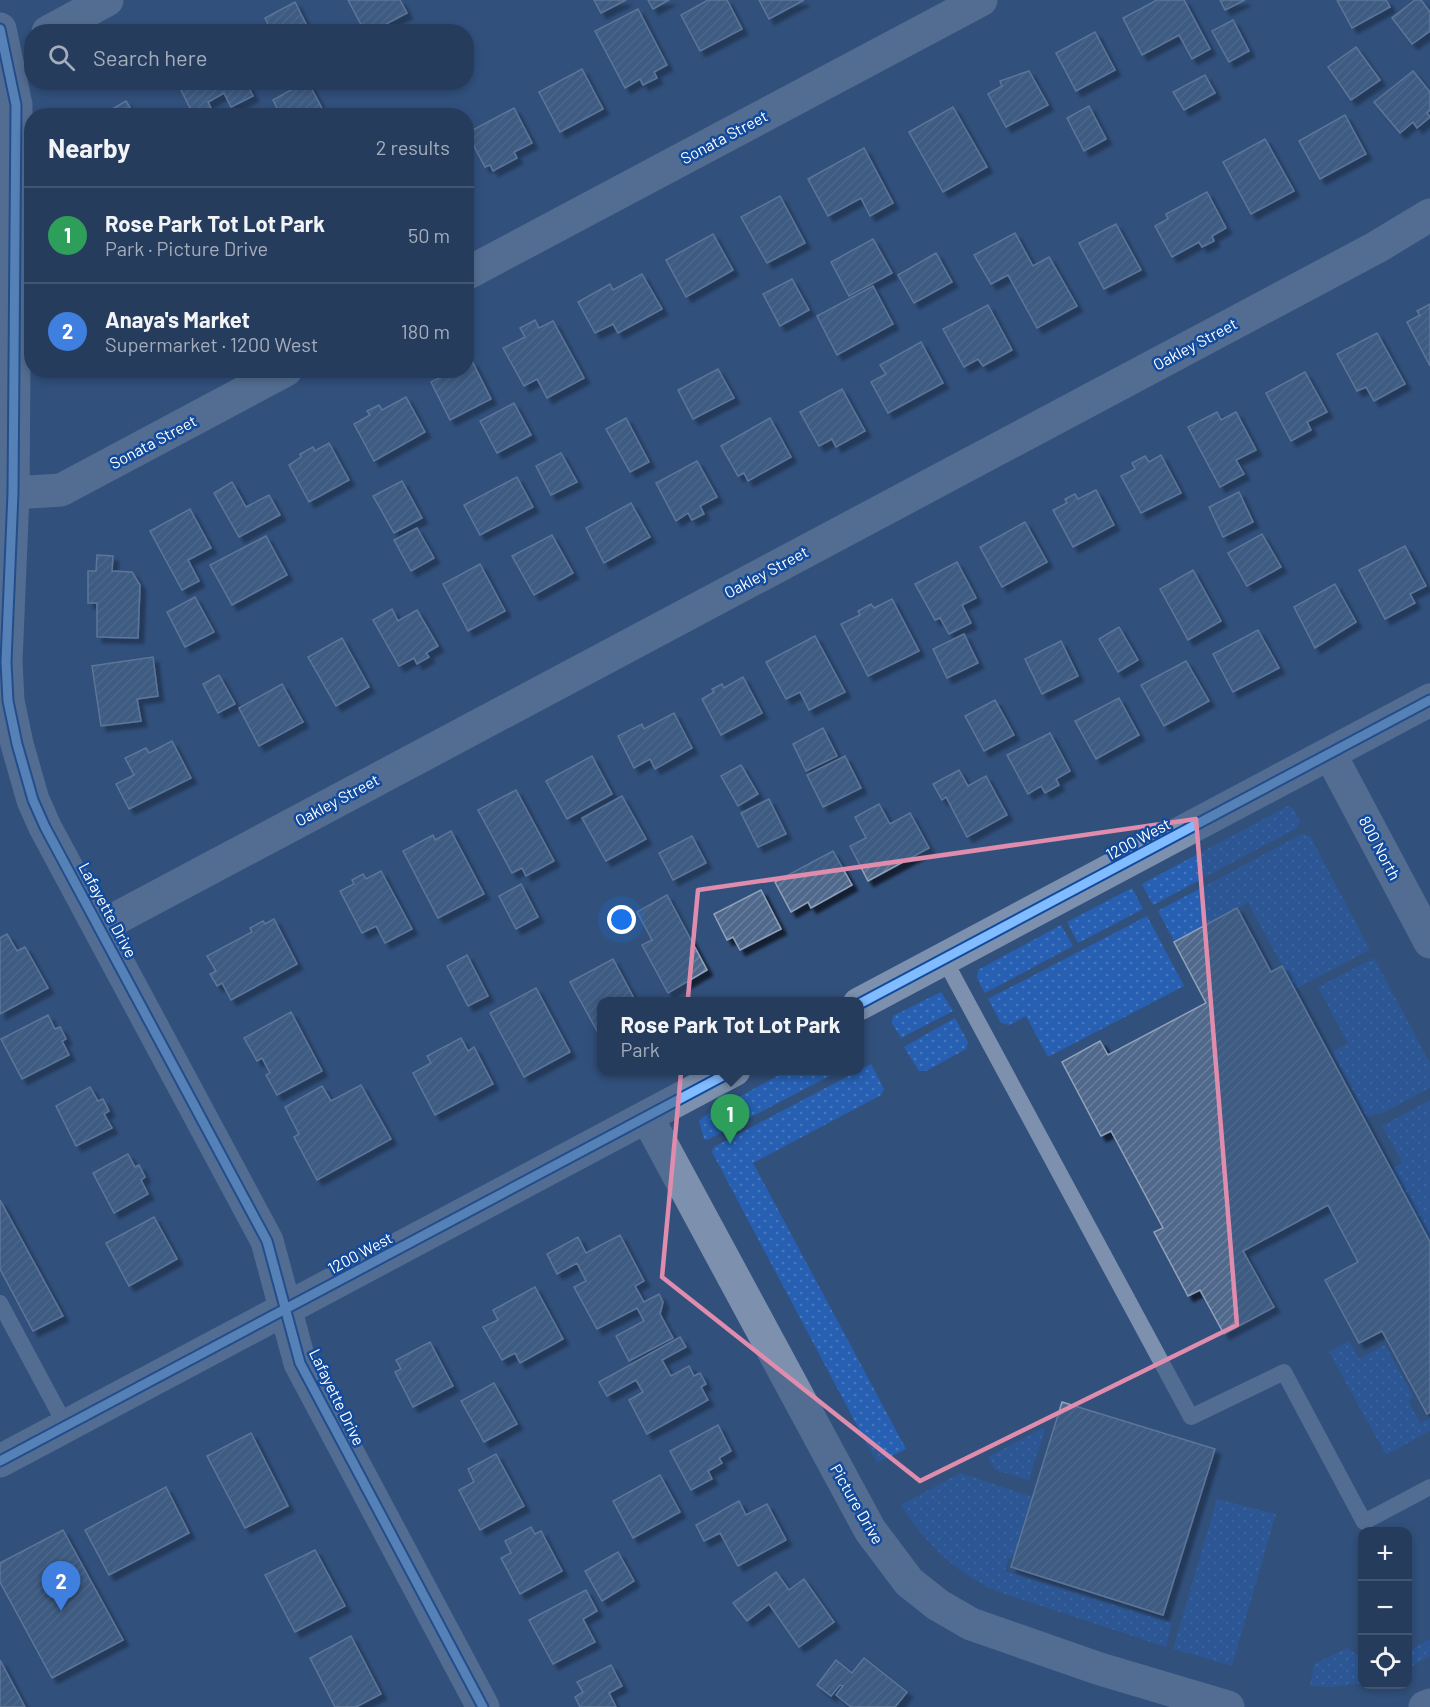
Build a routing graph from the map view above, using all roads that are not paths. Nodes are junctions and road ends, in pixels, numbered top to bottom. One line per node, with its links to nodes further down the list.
1 (107, 0): 3 (street)
2 (981, 0): 6 (street, Sonata Street)
3 (63, 24)
4 (10, 45): 8 (street, Lafayette Drive)
5 (1430, 215): 12 (street, Oakley Street)
6 (474, 270)
7 (271, 378): 8 (street, Sonata Street)
8 (13, 493): 10 (street, Lafayette Drive)
9 (1430, 700): 11 (street, 1200 West)
10 (8, 749): 12 (street, Lafayette Drive)
11 (1330, 754): 13 (street, 800 North); 14 (street, 1200 West)
12 (100, 927): 19 (street, Lafayette Drive)
13 (1430, 942)
14 (944, 959): 15 (street, 1200 West); 22 (lane)
15 (864, 1001)
16 (726, 1075): 17 (street, 1200 West)
17 (647, 1117): 19 (street, 1200 West); 25 (street, Picture Drive)
18 (0, 1303): 20 (lane)
19 (287, 1309): 20 (street, 1200 West); 24 (street, Lafayette Drive)
20 (66, 1426): 21 (street, 1200 West)
21 (0, 1461)
22 (1430, 1487)
23 (1430, 1705): 26 (street)
24 (483, 1707)
25 (1228, 1707)
26 (1425, 1707)

